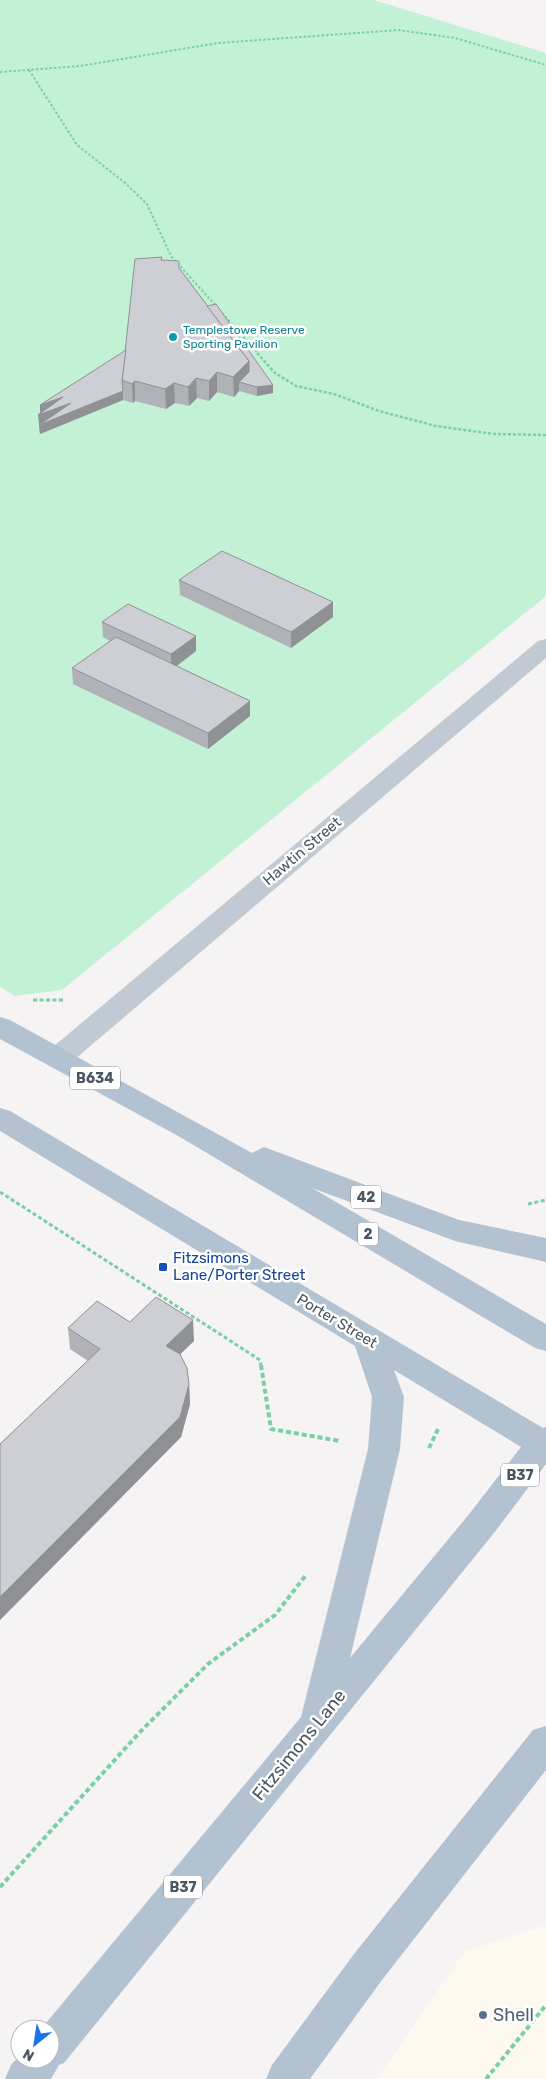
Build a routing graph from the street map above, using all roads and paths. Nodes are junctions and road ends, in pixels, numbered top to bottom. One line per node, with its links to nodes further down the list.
1 (546, 65): 2 (path)
2 (29, 70): 3 (path); 4 (path)
3 (0, 72)
4 (546, 436)
5 (546, 646): 7 (street, Hawtin Street)
6 (24, 1001): 7 (path)
7 (100, 1021): 9 (street, Hawtin Street)
8 (0, 1027): 9 (main road, B634)
9 (58, 1058): 11 (main road, B634)
10 (0, 1118): 15 (main road, Porter Street)
11 (190, 1130): 13 (main road, 42); 14 (main road, 2)
12 (0, 1192): 18 (path)
13 (546, 1250)
14 (546, 1339)
15 (368, 1340): 17 (main road, Porter Street); 18 (main road)
16 (439, 1426): 19 (path)
17 (545, 1443): 21 (main road, Fitzsimons Lane / B37)
18 (384, 1449): 21 (main road)
19 (428, 1452)
20 (308, 1572): 23 (path)
21 (316, 1725): 25 (main road, Fitzsimons Lane / B37)
22 (546, 1742): 28 (main road)
23 (0, 1887)
24 (546, 2005): 29 (path)
25 (60, 2037)
26 (34, 2069): 27 (main road)
27 (25, 2079)
28 (286, 2079)
29 (486, 2079)

